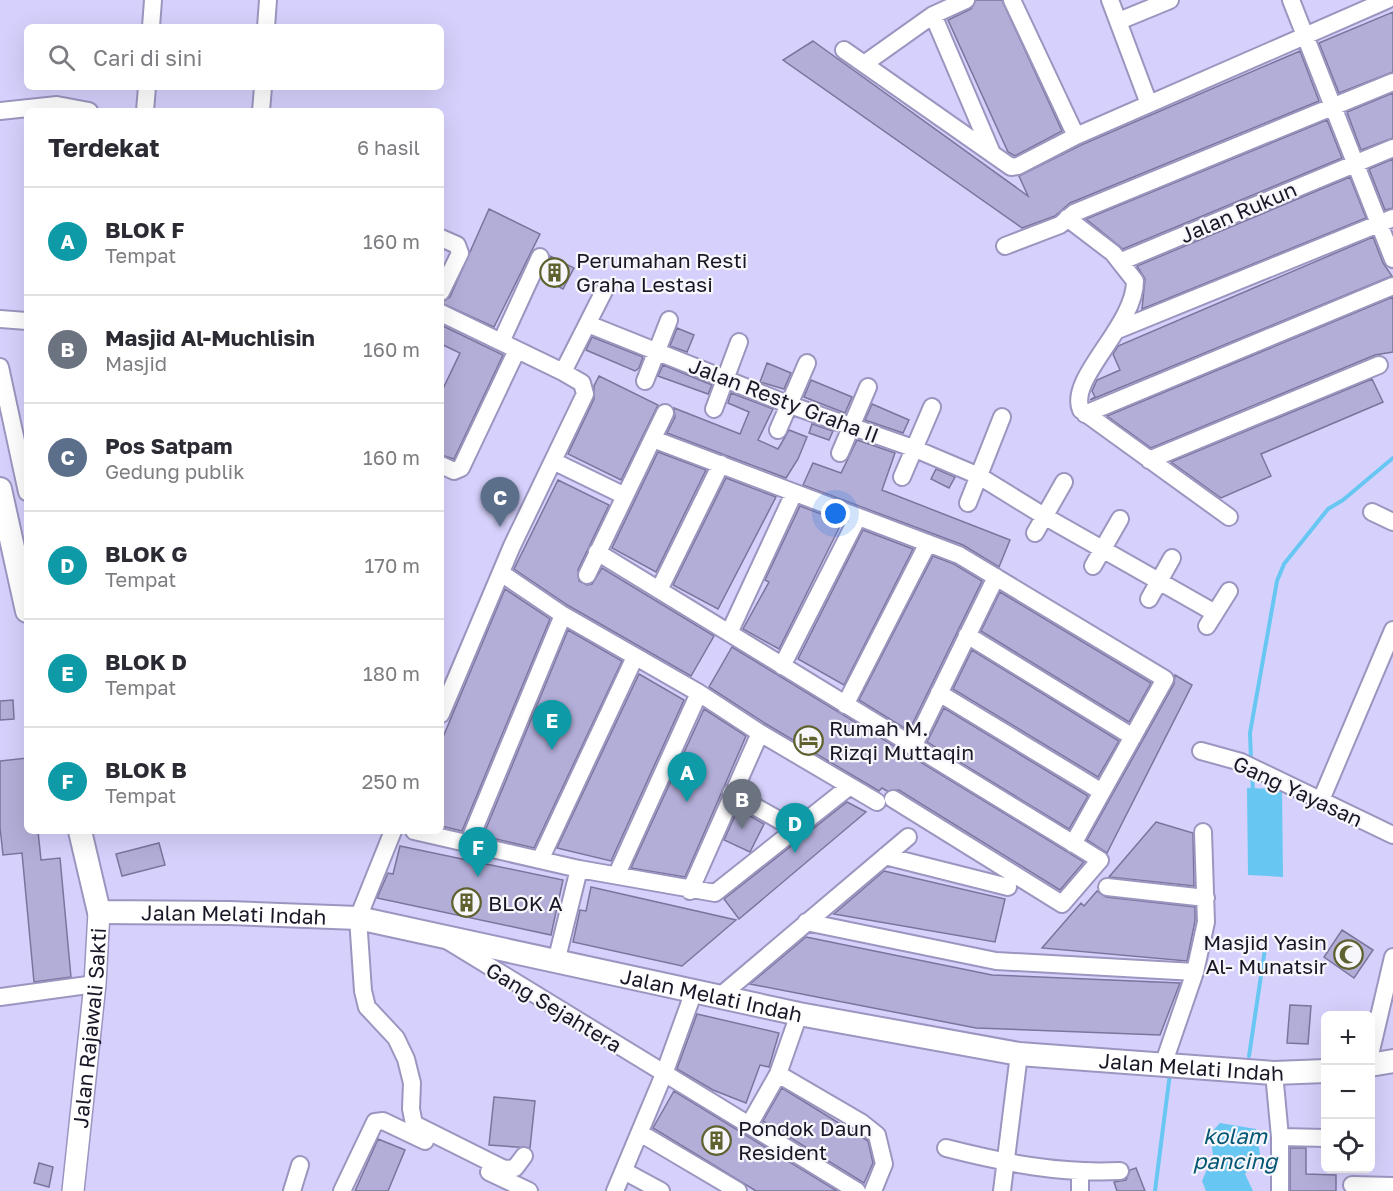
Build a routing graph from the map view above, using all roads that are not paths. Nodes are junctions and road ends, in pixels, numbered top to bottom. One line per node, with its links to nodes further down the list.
1 (153, 0): 11 (street)
2 (268, 0): 12 (street)
3 (966, 0): 9 (street)
4 (1012, 0): 27 (street)
5 (1110, 0): 10 (street)
6 (1170, 0): 10 (street)
7 (1291, 0): 13 (street)
8 (1387, 0): 13 (street)
9 (933, 15): 15 (street); 29 (street)
10 (1119, 21): 19 (street)
11 (151, 24)
12 (266, 24)
13 (1304, 35): 19 (street); 20 (street)
14 (844, 50): 15 (street)
15 (864, 64): 29 (street)
16 (1393, 81): 20 (street)
17 (147, 90): 24 (street)
18 (263, 90): 25 (street)
19 (1149, 104): 27 (street)
20 (1332, 107): 30 (street); 31 (street)
21 (24, 108): 26 (street)
22 (28, 108): 23 (street)
23 (73, 108)
24 (145, 108)
25 (261, 108)
26 (0, 111)
27 (1076, 135): 29 (street)
28 (1393, 148): 30 (street, Jalan Rukun)
29 (991, 151)
30 (1355, 163): 32 (street); 37 (street, Jalan Rukun)
31 (1067, 218): 34 (street); 37 (street)
32 (1386, 221): 36 (street); 46 (street)
33 (444, 239): 38 (street)
34 (1005, 246)
35 (540, 257): 47 (street)
36 (1393, 260)
37 (1122, 261): 46 (street)
38 (444, 286)
39 (1393, 286): 62 (street)
40 (605, 289): 45 (street)
41 (444, 314): 47 (street)
42 (0, 319): 44 (street)
43 (669, 320): 50 (street)
44 (24, 321)
45 (588, 324): 50 (street, Jalan Resty Graha II); 54 (street)
46 (1119, 329): 62 (street)
47 (501, 342): 49 (street)
48 (739, 342): 55 (street)
49 (517, 350): 54 (street); 73 (street)
50 (657, 351): 55 (street, Jalan Resty Graha II); 56 (street)
51 (807, 363): 58 (street)
52 (1379, 365): 70 (street)
53 (0, 367): 64 (street)
54 (563, 372): 71 (street)
55 (726, 379): 58 (street, Jalan Resty Graha II); 60 (street)
56 (645, 381)
57 (868, 387): 65 (street)
58 (790, 405): 65 (street, Jalan Resty Graha II); 66 (street)
59 (932, 407): 68 (street)
60 (714, 409)
61 (665, 414): 67 (street)
62 (1085, 414): 70 (street)
63 (1002, 417): 74 (street)
64 (6, 425): 76 (street)
65 (851, 428): 68 (street, Jalan Resty Graha II); 69 (street)
66 (778, 430)
67 (652, 439): 72 (street); 80 (street)
68 (913, 448): 74 (street, Jalan Resty Graha II); 75 (street)
69 (840, 453)
70 (1149, 460): 85 (street)
71 (554, 461): 80 (street); 94 (street)
72 (721, 464): 79 (street); 98 (street)
73 (444, 466)
74 (979, 476): 81 (street); 83 (street, Jalan Resty Graha II)
75 (902, 477)
76 (24, 482)
77 (1064, 482): 83 (street)
78 (0, 489): 100 (main road)
79 (795, 493): 84 (street); 104 (street)
80 (625, 496): 91 (street)
81 (968, 503)
82 (1372, 512): 87 (street)
83 (1044, 516): 88 (street); 90 (street, Jalan Resty Graha II)
84 (858, 517): 89 (street); 107 (street)
85 (1229, 517)
86 (1120, 519): 90 (street)
87 (1393, 522)
88 (1035, 533)
89 (928, 543): 96 (street); 110 (street)
90 (1103, 549): 93 (street); 97 (street, Jalan Resty Graha II)
91 (597, 552): 95 (street); 98 (street)
92 (1172, 558): 97 (street)
93 (1093, 566)
94 (501, 573): 102 (street); 111 (street)
95 (587, 575)
96 (996, 577): 105 (street); 113 (street)
97 (1159, 580): 99 (street, Jalan Resty Graha II); 101 (street)
98 (659, 590): 104 (street)
99 (1229, 591)
100 (24, 597)
101 (1149, 599)
102 (563, 615): 106 (street); 127 (street)
103 (1393, 630): 119 (street)
104 (730, 631): 107 (street)
105 (967, 635): 109 (street); 113 (street)
106 (635, 657): 108 (street); 130 (street)
107 (782, 666): 110 (street)
108 (699, 693): 112 (street); 132 (street)
109 (939, 693): 114 (street); 117 (street)
110 (845, 705): 114 (street)
111 (444, 707)
112 (760, 733): 116 (street); 118 (street)
113 (1133, 737): 117 (street)
114 (913, 747): 128 (street)
115 (1202, 751): 119 (street, Gang Yayasan)
116 (850, 786): 120 (street); 128 (street)
117 (1102, 792): 128 (street)
118 (732, 794): 120 (street); 135 (street)
119 (1321, 800): 125 (street, Gang Yayasan)
120 (795, 829): 135 (street)
121 (1203, 832): 136 (street)
122 (81, 834): 137 (main road, Jalan Rajawali Sakti)
123 (392, 834): 138 (street)
124 (426, 834): 127 (street)
125 (1393, 835)
126 (908, 837): 129 (street)
127 (468, 844): 130 (street)
128 (1073, 844)
129 (885, 856): 133 (street); 139 (street)
130 (541, 858): 131 (street)
131 (579, 869): 132 (street); 142 (street)
132 (617, 874): 135 (street)
133 (1008, 887)
134 (1107, 887): 136 (street)
135 (690, 891)
136 (1206, 898): 143 (street)
137 (99, 912): 138 (main road, Jalan Melati Indah); 144 (street, Jalan Rajawali Sakti)
138 (358, 918): 140 (main road, Jalan Melati Indah); 163 (street)
139 (806, 922): 143 (street); 147 (street)
140 (445, 939): 142 (main road, Jalan Melati Indah); 156 (street, Gang Sejahtera)
141 (1393, 957): 149 (street)
142 (556, 962): 145 (main road, Jalan Melati Indah)
143 (1195, 972): 153 (street)
144 (95, 984): 146 (street); 172 (street, Jalan Rajawali Sakti)
145 (694, 991): 147 (main road, Jalan Melati Indah); 156 (street)
146 (0, 997)
147 (719, 997): 148 (main road, Jalan Melati Indah)
148 (799, 1014): 150 (main road, Jalan Melati Indah); 157 (street)
149 (1375, 1037)
150 (1019, 1054): 153 (main road, Jalan Melati Indah); 164 (street)
151 (1393, 1061): 152 (main road)
152 (1375, 1064)
153 (1163, 1065): 155 (main road, Jalan Melati Indah)
154 (1321, 1071): 155 (main road, Jalan Melati Indah)
155 (1274, 1073): 160 (street)
156 (664, 1074): 158 (street, Gang Sejahtera); 159 (street)
157 (778, 1074): 158 (street); 171 (street)
158 (749, 1125): 179 (street, Gang Sejahtera)
159 (639, 1133): 166 (street); 178 (street)
160 (1280, 1137): 161 (street); 182 (street)
161 (1321, 1138)
162 (946, 1148): 164 (street)
163 (524, 1156)
164 (1007, 1163): 168 (street); 180 (street)
165 (300, 1165): 173 (street)
166 (624, 1171): 176 (street); 177 (street)
167 (1120, 1171): 168 (street)
168 (1080, 1173): 181 (street)
169 (1352, 1181): 170 (street)
170 (1393, 1186)
171 (878, 1188)
172 (73, 1191)
173 (293, 1191)
174 (342, 1191): 175 (street)
175 (529, 1191)
176 (615, 1191)
177 (661, 1191)
178 (738, 1191)
179 (857, 1191)
180 (1002, 1191)
181 (1080, 1191)
182 (1280, 1191)

